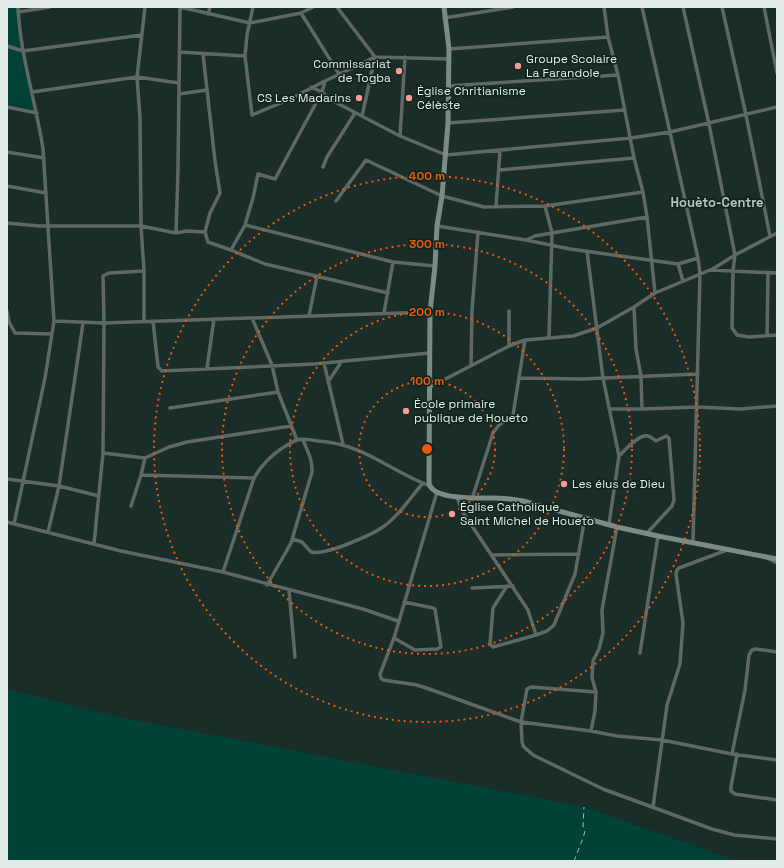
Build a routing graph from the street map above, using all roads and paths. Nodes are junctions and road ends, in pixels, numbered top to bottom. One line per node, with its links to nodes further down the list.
1 (18, 7): 16 (street)
2 (50, 7): 16 (street)
3 (145, 7): 21 (street)
4 (180, 7): 18 (street); 26 (street)
5 (210, 7): 18 (street)
6 (254, 7): 20 (street)
7 (313, 7): 17 (street)
8 (337, 7): 29 (street)
9 (444, 7): 19 (street)
10 (513, 7): 19 (street)
11 (604, 7): 22 (street)
12 (642, 7): 53 (street)
13 (683, 7): 52 (street)
14 (722, 7): 49 (street)
15 (764, 7): 32 (street)
16 (18, 12): 25 (street)
17 (300, 13): 20 (street); 33 (street)
18 (208, 14): 20 (street)
19 (444, 18): 24 (street)
20 (250, 23): 28 (street)
21 (142, 35): 25 (street); 35 (street)
22 (608, 37): 24 (street); 34 (street)
23 (7, 46): 25 (street)
24 (449, 50): 31 (street)
25 (23, 51): 41 (street)
26 (179, 52): 27 (street); 37 (street)
27 (203, 54): 28 (street); 40 (street)
28 (245, 56): 39 (street)
29 (375, 57): 30 (street); 33 (street); 50 (street)
30 (405, 57): 31 (street); 54 (street)
31 (449, 59): 38 (street)
32 (777, 73)
33 (339, 74): 36 (street)
34 (618, 75): 38 (street); 46 (street)
35 (137, 77): 37 (street); 41 (street); 74 (street)
36 (325, 81): 39 (street); 42 (street)
37 (179, 83): 43 (street)
38 (448, 86): 51 (street)
39 (310, 87): 42 (street)
40 (207, 90): 43 (street); 76 (street)
41 (32, 92): 47 (street)
42 (322, 92): 48 (street); 72 (street)
43 (178, 94): 78 (street)
44 (7, 107): 47 (street)
45 (777, 107): 49 (street)
46 (625, 110): 51 (street); 55 (street)
47 (37, 113): 59 (street)
48 (355, 113): 50 (street); 61 (street)
49 (746, 115): 52 (street); 81 (street)
50 (362, 116): 54 (street)
51 (448, 123): 58 (street)
52 (709, 124): 53 (street); 86 (street)
53 (670, 132): 55 (street); 87 (street)
54 (400, 136): 58 (street)
55 (631, 138): 56 (street); 60 (street)
56 (500, 150): 58 (street); 62 (street)
57 (7, 152): 59 (street)
58 (446, 155): 66 (street)
59 (44, 158): 65 (street)
60 (634, 158): 62 (street); 64 (street)
61 (323, 167)
62 (499, 170): 69 (street)
63 (7, 186): 65 (street)
64 (643, 192): 68 (street); 70 (street)
65 (46, 193): 73 (street)
66 (442, 196): 67 (street); 69 (street); 75 (street)
67 (336, 201)
68 (546, 206): 69 (street); 79 (street)
69 (496, 207)
70 (647, 217): 79 (street); 88 (street)
71 (7, 223): 73 (street)
72 (245, 225): 84 (street); 89 (street)
73 (48, 226): 74 (street); 110 (street)
74 (141, 226): 78 (street); 93 (street)
75 (437, 226): 77 (street); 91 (street)
76 (205, 232): 78 (street); 84 (street)
77 (478, 232): 82 (street); 127 (street)
78 (176, 233)
79 (552, 233): 82 (street); 83 (street)
80 (777, 233): 81 (street)
81 (770, 236): 86 (street)
82 (526, 240): 83 (street)
83 (552, 245): 85 (street); 120 (street)
84 (231, 250): 98 (street)
85 (587, 251): 88 (street); 116 (street)
86 (735, 255): 92 (street); 94 (street)
87 (698, 258): 90 (street); 97 (street)
88 (651, 260): 90 (street); 101 (street)
89 (393, 262): 91 (street); 100 (street)
90 (678, 264): 99 (street)
91 (435, 266): 105 (street)
92 (710, 270): 94 (street); 97 (street)
93 (144, 271): 112 (street); 115 (street)
94 (733, 271): 95 (street); 119 (street)
95 (768, 273): 96 (street); 119 (street)
96 (777, 273)
97 (700, 274): 99 (street); 129 (street)
98 (317, 276): 100 (street); 107 (street)
99 (682, 281): 101 (street)
100 (388, 293): 106 (street)
101 (655, 293): 102 (street)
102 (634, 307): 116 (street); 130 (street)
103 (7, 311): 111 (street)
104 (508, 311): 122 (street)
105 (430, 312): 106 (street); 123 (street)
106 (384, 313): 107 (street)
107 (308, 316): 108 (street)
108 (252, 318): 109 (street); 126 (street)
109 (214, 319): 113 (street); 128 (street)
110 (54, 320): 114 (street); 117 (street)
111 (8, 322): 117 (street)
112 (144, 322): 113 (street); 115 (street)
113 (153, 322): 128 (street)
114 (83, 323): 115 (street); 153 (street)
115 (104, 323): 145 (street)
116 (597, 328): 120 (street); 132 (street)
117 (52, 334): 151 (street)
118 (777, 335): 119 (street)
119 (767, 336)
120 (549, 337): 121 (street)
121 (525, 340): 122 (street); 131 (street)
122 (509, 346): 127 (street)
123 (429, 353): 124 (street); 134 (street)
124 (342, 361): 125 (street); 133 (street)
125 (324, 363): 126 (street); 133 (street)
126 (272, 365): 128 (street); 135 (street)
127 (471, 365): 134 (street)
128 (207, 368)
129 (698, 374): 130 (street); 136 (street)
130 (641, 376): 132 (street); 140 (street)
131 (520, 378): 132 (street); 158 (street)
132 (603, 378): 139 (street)
133 (328, 382): 144 (street)
134 (430, 387): 154 (street)
135 (278, 392): 138 (street); 141 (street)
136 (697, 406): 137 (street); 140 (street); 169 (street)
137 (777, 406)
138 (170, 408)
139 (609, 409): 140 (street); 146 (street)
140 (642, 409)
141 (291, 426): 142 (street); 147 (street)
142 (297, 440): 143 (street); 149 (street)
143 (303, 440): 144 (street); 168 (street)
144 (343, 444): 152 (street)
145 (103, 453): 147 (street); 156 (street)
146 (619, 456): 163 (street); 166 (street)
147 (145, 458): 148 (street)
148 (141, 475): 149 (street); 159 (street)
149 (254, 478): 177 (street)
150 (7, 479): 151 (street)
151 (22, 481): 153 (street); 162 (street)
152 (422, 483): 154 (street); 168 (street)
153 (59, 486): 156 (street); 165 (street)
154 (430, 486): 155 (street)
155 (436, 492): 157 (street); 183 (street)
156 (99, 496): 170 (street)
157 (457, 498): 158 (street); 173 (street)
158 (472, 499): 160 (street)
159 (131, 506)
160 (585, 517): 163 (street); 172 (street)
161 (7, 522): 162 (street)
162 (14, 524): 165 (street)
163 (609, 524): 164 (street)
164 (617, 527): 166 (street); 190 (street)
165 (48, 532): 170 (street)
166 (647, 534): 167 (street)
167 (658, 536): 169 (street); 188 (street)
168 (293, 539): 178 (street)
169 (693, 542): 171 (street)
170 (94, 544): 177 (street)
171 (727, 550): 174 (street); 193 (street)
172 (579, 554): 173 (street); 185 (street)
173 (492, 555): 180 (street)
174 (766, 557): 175 (street); 176 (street)
175 (777, 559)
176 (777, 563)
177 (223, 572): 178 (street)
178 (267, 585): 182 (street)
179 (507, 586): 180 (street); 181 (street); 185 (street)
180 (513, 586): 185 (street)
181 (472, 588)
182 (289, 590): 184 (street); 189 (street)
183 (404, 602): 184 (street); 186 (street)
184 (398, 622): 186 (street)
185 (536, 635)
186 (394, 638): 191 (street)
187 (777, 652): 194 (street)
188 (640, 653)
189 (295, 657)
190 (596, 692): 191 (street); 192 (street)
191 (521, 722): 192 (street); 198 (street)
192 (591, 731): 193 (street)
193 (662, 740): 194 (street); 198 (street)
194 (732, 754): 195 (street)
195 (737, 754): 196 (street); 197 (street)
196 (777, 760)
197 (777, 800)
198 (653, 806): 199 (street)
199 (777, 839)

